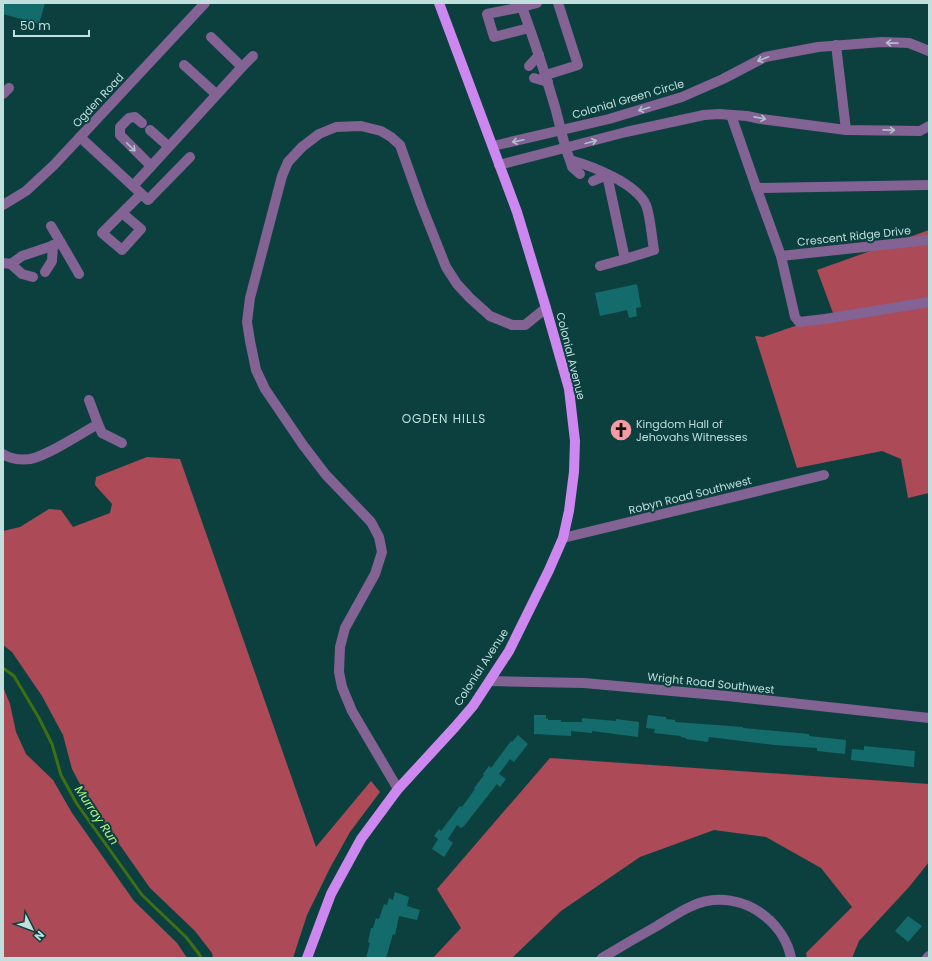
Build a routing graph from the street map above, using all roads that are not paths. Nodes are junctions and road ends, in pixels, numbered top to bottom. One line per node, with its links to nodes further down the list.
1 (205, 3): 24 (street, Ogden Road)
2 (439, 3): 26 (main road, Colonial Avenue)
3 (537, 3): 5 (street)
4 (558, 3): 16 (street)
5 (522, 7): 6 (street); 6 (street)
6 (529, 28): 10 (street)
7 (211, 37): 13 (street)
8 (836, 45): 9 (street, Colonial Green Circle, one-way to 8); 22 (street, Colonial Green Circle, one-way to 22); 23 (street)
9 (929, 52)
10 (539, 55): 14 (street); 16 (street)
11 (253, 56): 13 (street)
12 (184, 65): 17 (street)
13 (242, 66): 17 (street)
14 (529, 66)
15 (534, 78): 16 (street)
16 (547, 79): 22 (street)
17 (216, 94): 25 (street)
18 (731, 115): 23 (street, one-way to 23); 27 (street, one-way to 18); 37 (street)
19 (142, 123): 31 (street, one-way to 31)
20 (926, 129): 23 (street, one-way to 20)
21 (150, 130): 25 (street)
22 (562, 130): 26 (street, Colonial Green Circle, one-way to 26); 27 (street)
23 (846, 130)
24 (80, 137): 36 (street); 39 (street, Ogden Road)
25 (168, 146): 31 (street)
26 (493, 146): 30 (main road, Colonial Avenue)
27 (565, 149): 29 (street); 30 (street)
28 (190, 157): 38 (street)
29 (570, 160): 32 (street); 33 (street)
30 (499, 165): 52 (main road, Colonial Avenue)
31 (151, 166): 36 (street)
32 (580, 174)
33 (607, 175): 34 (street); 45 (street); 45 (street)
34 (593, 181)
35 (929, 185): 37 (street)
36 (133, 186): 38 (street)
37 (756, 188): 44 (street)
38 (141, 194): 40 (street)
39 (3, 205)
40 (122, 213)
41 (51, 226): 43 (street)
42 (929, 240): 44 (street, Crescent Ridge Drive)
43 (57, 244): 46 (street); 48 (street); 49 (street)
44 (781, 256): 51 (street)
45 (625, 259): 47 (street)
46 (7, 263): 50 (street)
47 (600, 266)
48 (45, 272)
49 (79, 274)
50 (33, 277)
51 (929, 302)
52 (546, 308): 58 (main road, Colonial Avenue); 61 (street)
53 (89, 400): 54 (street)
54 (98, 424): 55 (street); 56 (street)
55 (122, 443)
56 (3, 454)
57 (824, 474): 58 (street, Robyn Road Southwest)
58 (563, 538): 59 (main road, Colonial Avenue)
59 (490, 681): 60 (street, Wright Road Southwest); 61 (main road, Colonial Avenue)
60 (929, 718)
61 (398, 789): 62 (main road, Colonial Avenue)
62 (308, 958)
63 (602, 958): 64 (street)
64 (791, 958)

